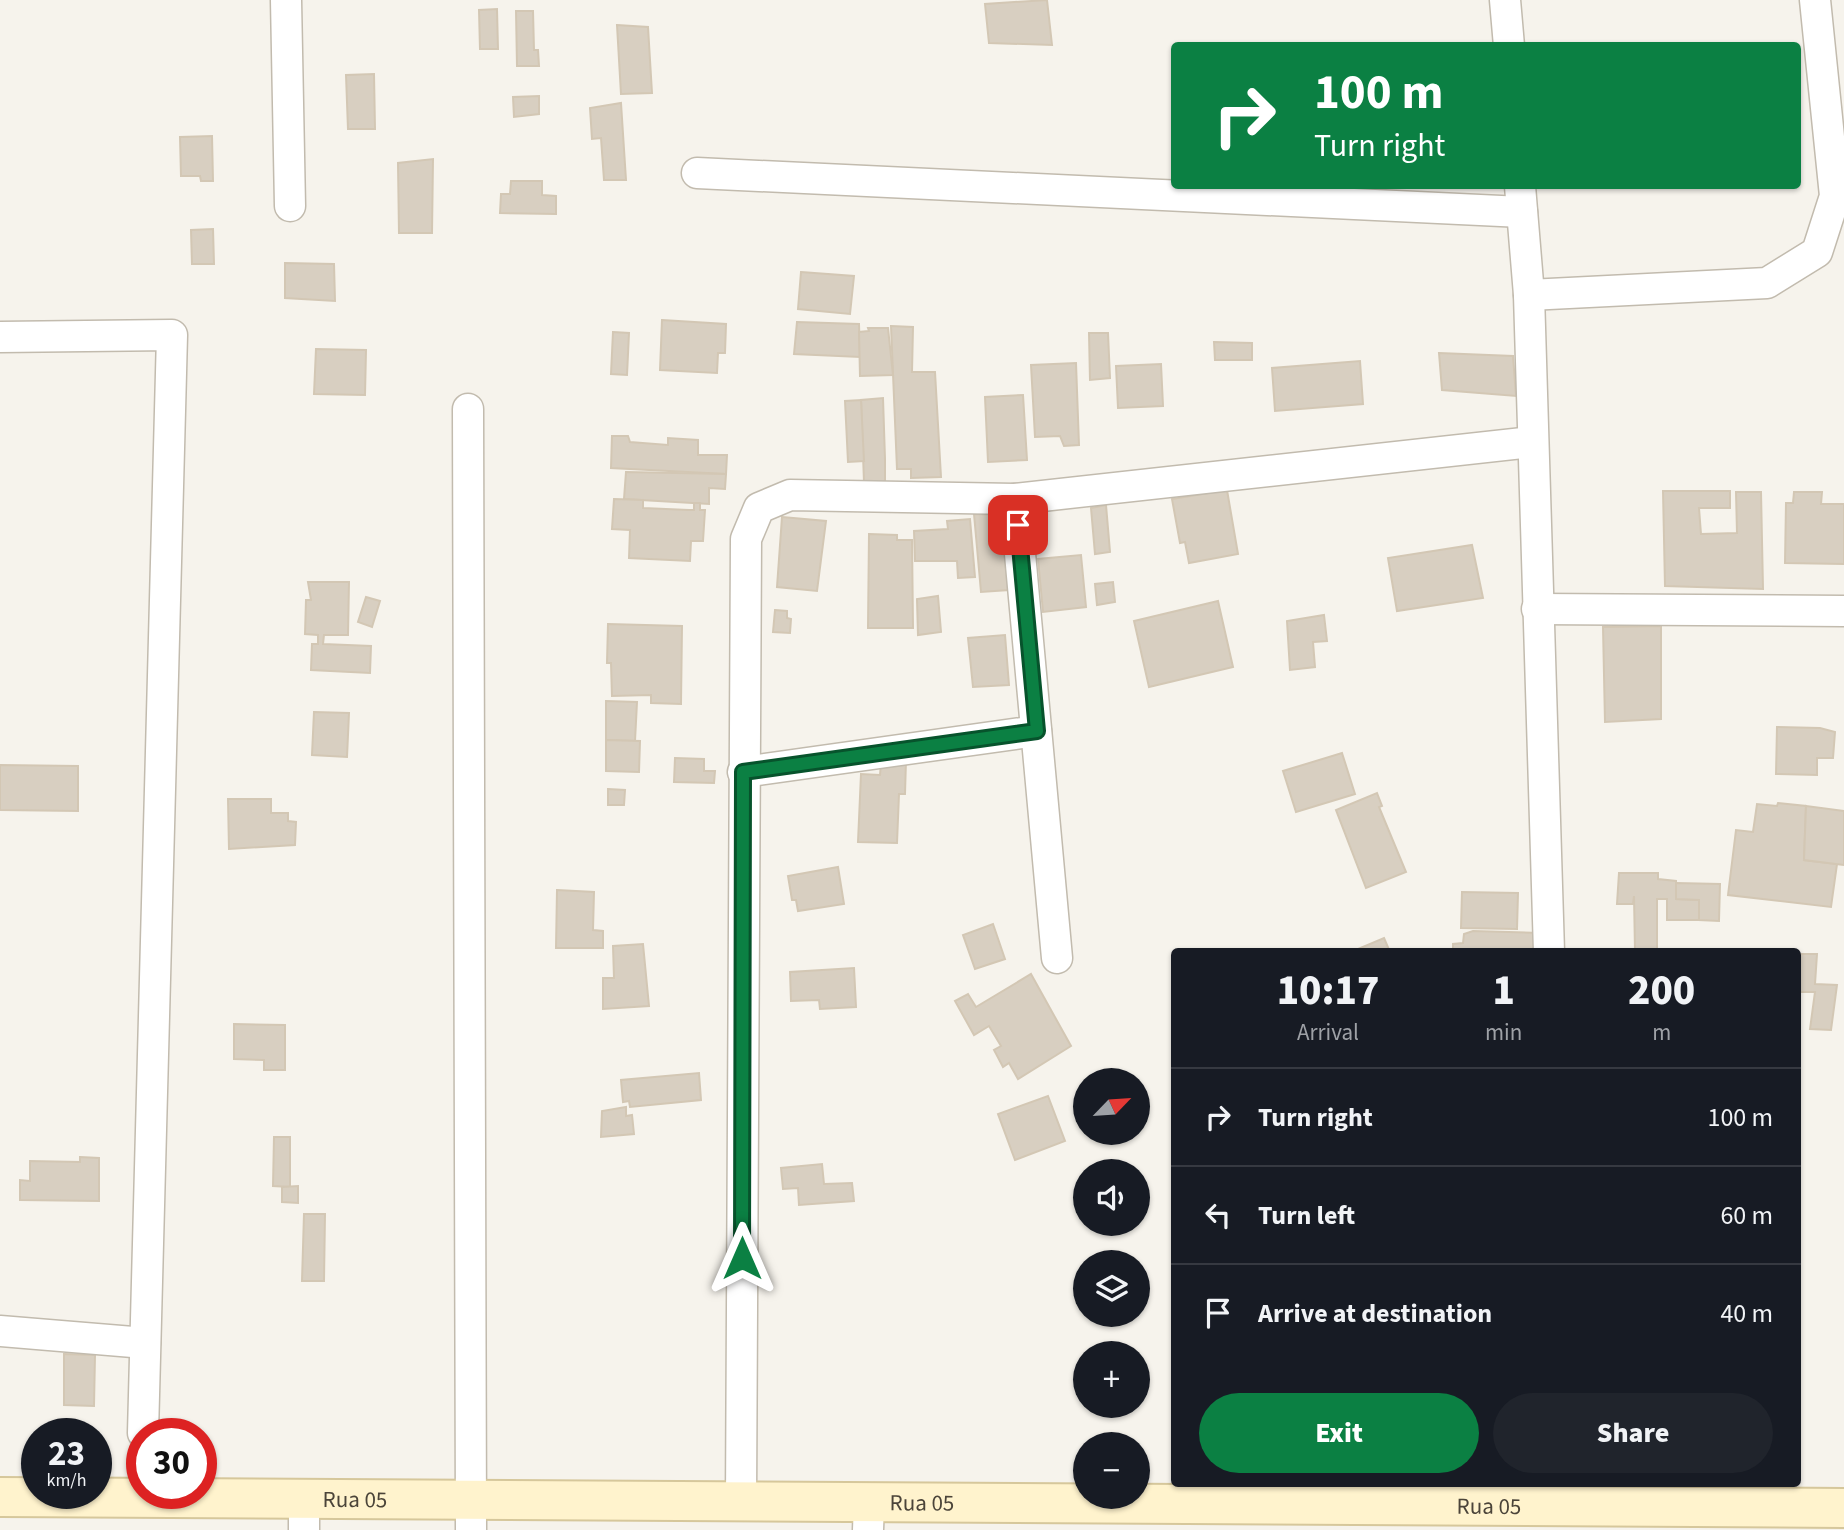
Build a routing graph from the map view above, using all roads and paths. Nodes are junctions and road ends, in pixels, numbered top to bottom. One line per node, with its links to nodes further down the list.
1 (286, 0): 9 (street)
2 (1505, 0): 4 (street)
3 (1815, 0): 10 (street)
4 (1509, 42)
5 (697, 173): 6 (street)
6 (1171, 188)
7 (1204, 189): 8 (street)
8 (1521, 199): 10 (street)
9 (290, 206)
10 (1529, 295): 13 (street)
11 (0, 337): 22 (street)
12 (468, 409): 31 (street)
13 (1531, 442): 14 (street); 15 (street)
14 (1016, 499): 17 (street); 18 (street)
15 (1537, 609): 16 (street); 19 (street)
16 (1844, 611)
17 (1037, 731): 18 (street); 20 (street)
18 (743, 772): 28 (street)
19 (1549, 948)
20 (1057, 958)
21 (0, 1331): 22 (street)
22 (145, 1343): 23 (street)
23 (143, 1418)
24 (126, 1489): 26 (street, Rua 05)
25 (1567, 1495): 33 (street, Rua 05); 34 (street, Rua 05)
26 (0, 1497)
27 (217, 1500): 30 (street, Rua 05)
28 (741, 1501): 31 (street, Rua 05); 32 (street, Rua 05)
29 (1844, 1508): 34 (street, Rua 05)
30 (304, 1514): 31 (street, Rua 05)
31 (471, 1515)
32 (869, 1516): 33 (street, Rua 05)
33 (1527, 1518)
34 (1783, 1519)

